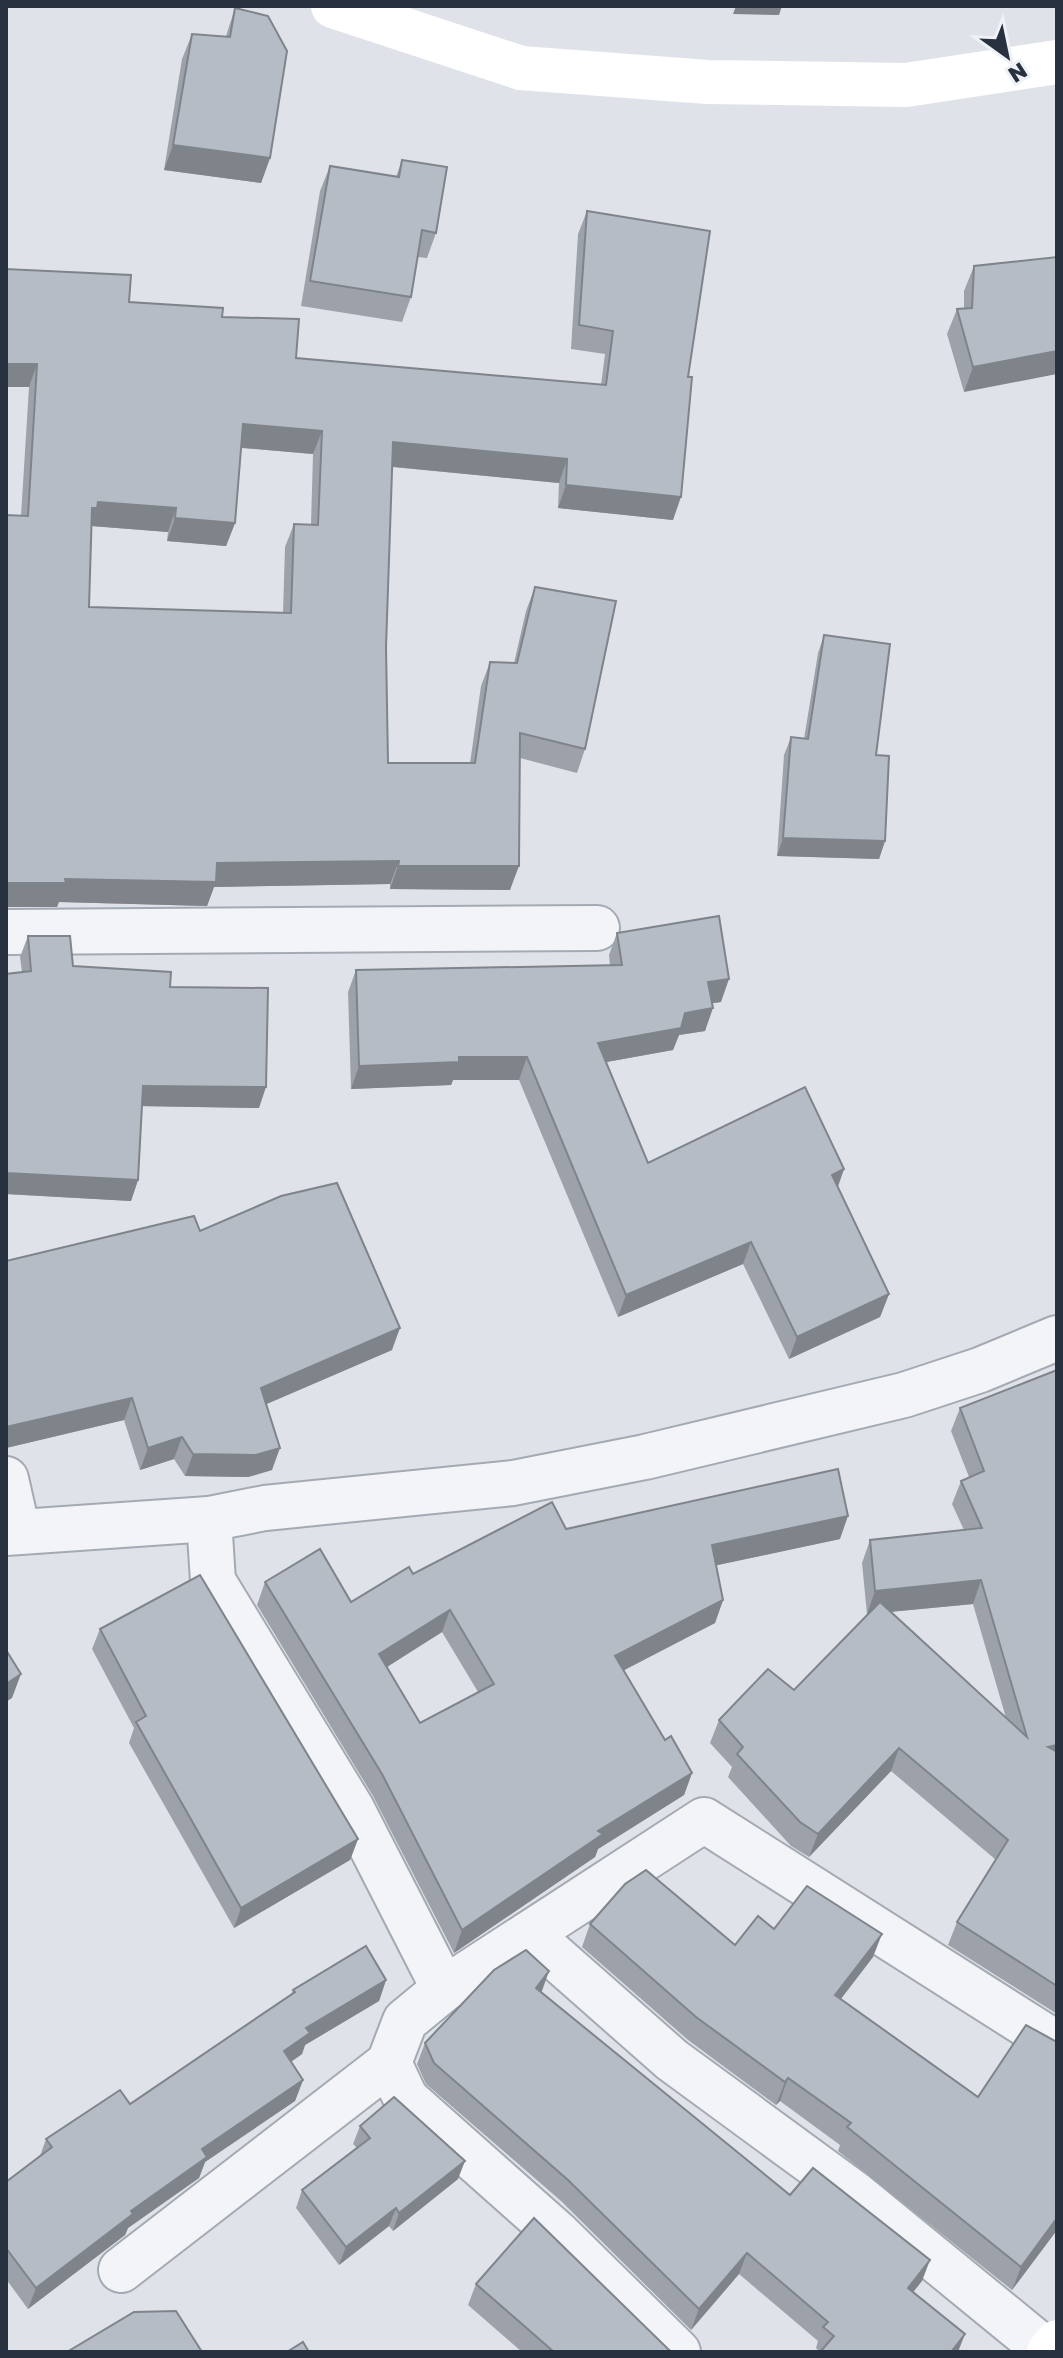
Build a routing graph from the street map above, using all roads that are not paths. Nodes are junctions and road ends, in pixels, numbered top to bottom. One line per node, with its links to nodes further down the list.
1 (333, 6): 2 (street)
2 (1057, 62)
3 (597, 928): 4 (street)
4 (6, 932)
5 (1057, 1338): 7 (street)
6 (6, 1479): 8 (street)
7 (209, 1519): 8 (street); 10 (street)
8 (12, 1532)
9 (529, 1934): 10 (street); 11 (street); 16 (street)
10 (444, 1989): 12 (street)
11 (1057, 2044)
12 (389, 2063): 13 (street); 15 (street)
13 (121, 2270)
14 (1057, 2342): 16 (street)
15 (678, 2352)
16 (1048, 2352)

